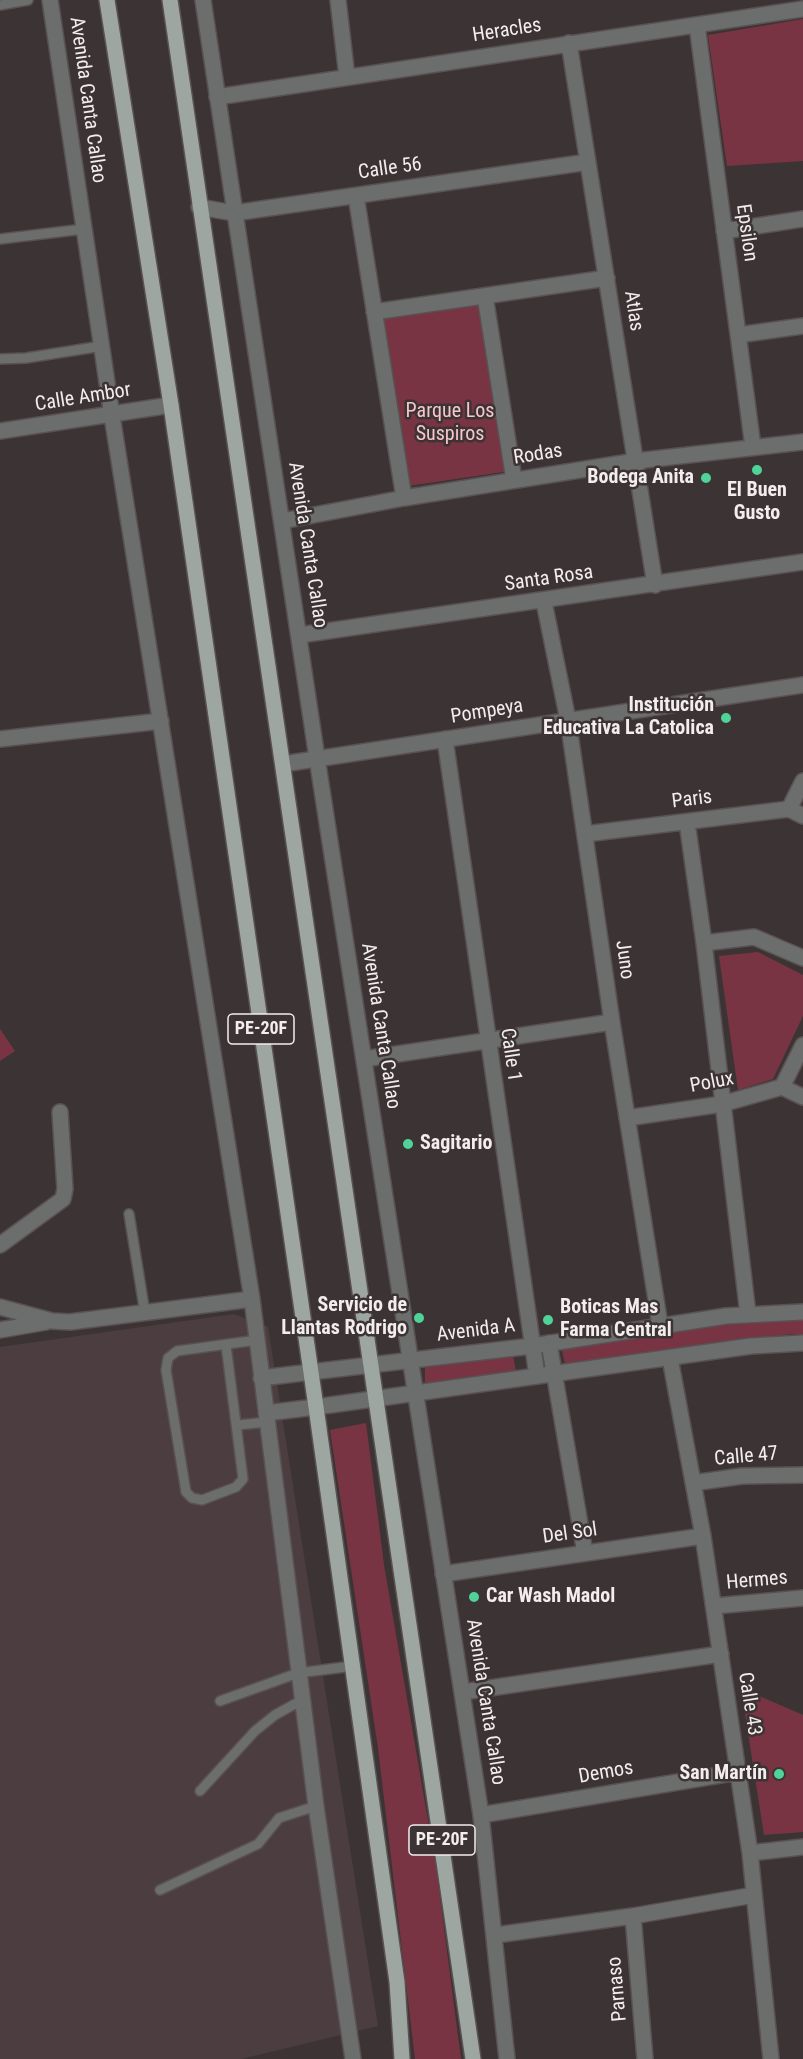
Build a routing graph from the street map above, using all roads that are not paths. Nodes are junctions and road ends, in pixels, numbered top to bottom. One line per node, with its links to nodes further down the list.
1 (28, 0): 7 (lane)
2 (50, 0): 18 (street, Avenida Canta Callao)
3 (107, 0): 28 (main road, Avenida Canta Callao / PE-20F)
4 (170, 0): 15 (main road, PE-20F)
5 (203, 0): 12 (street, Avenida Canta Callao)
6 (338, 0): 11 (street)
7 (0, 5)
8 (803, 9): 9 (street, Heracles)
9 (697, 25): 10 (street, Heracles); 19 (street, Epsilon)
10 (569, 43): 11 (street, Heracles); 13 (street, Atlas)
11 (347, 77): 12 (street, Heracles)
12 (217, 97): 16 (street, Avenida Canta Callao)
13 (588, 162): 14 (street, Calle 56); 21 (street, Atlas)
14 (356, 196): 16 (street, Calle 56); 23 (street)
15 (199, 207): 16 (street, Calle 56); 47 (main road, PE-20F)
16 (234, 213): 36 (street, Avenida Canta Callao)
17 (803, 219): 19 (street)
18 (84, 229): 20 (lane); 26 (street, Avenida Canta Callao)
19 (724, 231): 25 (street, Epsilon)
20 (0, 239)
21 (607, 278): 22 (street); 33 (street, Atlas)
22 (485, 296): 23 (street); 34 (street)
23 (374, 312): 35 (street)
24 (803, 326): 25 (street)
25 (738, 335): 32 (street, Epsilon)
26 (102, 346): 27 (lane); 29 (street, Avenida Canta Callao)
27 (0, 359)
28 (171, 405): 29 (street, Calle Ambor); 81 (main road, Avenida Canta Callao / PE-20F)
29 (112, 416): 30 (street, Calle Ambor); 43 (street, Avenida Canta Callao)
30 (0, 431)
31 (803, 442): 32 (street, Rodas)
32 (753, 447): 33 (street, Rodas)
33 (636, 461): 34 (street, Rodas); 38 (street, Atlas)
34 (514, 480): 35 (street, Rodas)
35 (404, 498): 36 (street, Rodas)
36 (282, 521): 40 (street, Avenida Canta Callao)
37 (803, 562): 38 (street, Santa Rosa)
38 (655, 585): 39 (street, Santa Rosa)
39 (544, 602): 40 (street, Santa Rosa); 42 (street, Juno)
40 (300, 635): 46 (street, Avenida Canta Callao)
41 (803, 685): 42 (street, Pompeya)
42 (568, 720): 45 (street, Pompeya); 51 (street, Juno)
43 (161, 721): 44 (street); 65 (street, Avenida Canta Callao)
44 (0, 739)
45 (445, 739): 46 (street, Pompeya); 55 (street, Calle 1)
46 (317, 758): 47 (street, Pompeya); 57 (street, Avenida Canta Callao)
47 (283, 764): 80 (main road, PE-20F)
48 (803, 781): 49 (street)
49 (796, 812): 50 (street, Paris)
50 (687, 822): 51 (street, Paris); 52 (street)
51 (585, 834): 54 (street, Juno)
52 (704, 943): 53 (street); 60 (street)
53 (803, 958)
54 (612, 1022): 55 (street); 62 (street, Juno)
55 (487, 1039): 57 (street); 77 (street, Calle 1)
56 (803, 1045): 58 (street)
57 (364, 1059): 79 (street, Avenida Canta Callao)
58 (782, 1087): 59 (street); 60 (street, Polux)
59 (803, 1097)
60 (722, 1104): 62 (street, Polux); 69 (street)
61 (60, 1112): 64 (street)
62 (627, 1118): 71 (street, Juno)
63 (129, 1214): 68 (lane)
64 (0, 1245)
65 (252, 1299): 68 (street); 73 (street, Avenida Canta Callao)
66 (0, 1307): 70 (street)
67 (803, 1312): 69 (street, Avenida A)
68 (146, 1313): 70 (street)
69 (748, 1314): 71 (street, Avenida A)
70 (52, 1322): 72 (street)
71 (660, 1324): 74 (street, Avenida A)
72 (0, 1330)
73 (257, 1340): 76 (lane); 84 (street, Avenida Canta Callao)
74 (549, 1343): 77 (street, Avenida A); 82 (street)
75 (803, 1343): 78 (street)
76 (226, 1344): 89 (lane); 89 (lane)
77 (532, 1346): 79 (street, Avenida A); 83 (street, Calle 1)
78 (670, 1358): 82 (street); 91 (street, Calle 43)
79 (411, 1361): 80 (street, Avenida A); 85 (street, Avenida Canta Callao)
80 (371, 1365): 81 (street, Avenida A); 86 (main road, PE-20F)
81 (311, 1372): 84 (street, Avenida A); 87 (main road, Avenida Canta Callao / PE-20F)
82 (555, 1374): 83 (street); 93 (street)
83 (537, 1376): 85 (street)
84 (261, 1378): 88 (street, Avenida Canta Callao)
85 (415, 1392): 86 (street); 94 (street, Avenida Canta Callao)
86 (376, 1399): 87 (street); 115 (main road, PE-20F)
87 (316, 1407): 88 (street); 98 (main road, Avenida Canta Callao / PE-20F)
88 (266, 1418): 89 (lane); 99 (street, Avenida Canta Callao)
89 (238, 1425)
90 (803, 1475): 91 (street, Calle 47)
91 (693, 1483): 92 (street, Calle 43)
92 (703, 1536): 93 (street, Del Sol); 96 (street, Calle 43)
93 (585, 1553): 94 (street, Del Sol)
94 (443, 1574): 100 (street, Avenida Canta Callao)
95 (803, 1599): 96 (street, Hermes)
96 (714, 1606): 97 (street, Calle 43)
97 (721, 1654): 100 (street); 103 (street, Calle 43)
98 (353, 1665): 99 (lane); 114 (main road, Avenida Canta Callao / PE-20F)
99 (298, 1673): 101 (street, Avenida Canta Callao); 102 (lane)
100 (462, 1692): 106 (street, Avenida Canta Callao)
101 (302, 1700): 104 (lane); 105 (street, Avenida Canta Callao)
102 (220, 1701)
103 (738, 1772): 106 (street, Demos); 108 (street, Calle 43)
104 (200, 1791)
105 (316, 1806): 109 (lane); 113 (street, Avenida Canta Callao)
106 (482, 1815): 112 (street, Avenida Canta Callao)
107 (803, 1848): 108 (street)
108 (750, 1853): 110 (street, Calle 43)
109 (160, 1890)
110 (754, 1895): 111 (street); 118 (street, Calle 43)
111 (633, 1916): 112 (street); 117 (street, Parnaso)
112 (496, 1935): 116 (street, Avenida Canta Callao)
113 (353, 2059)
114 (402, 2059)
115 (473, 2059)
116 (507, 2059)
117 (645, 2059)
118 (771, 2059)

